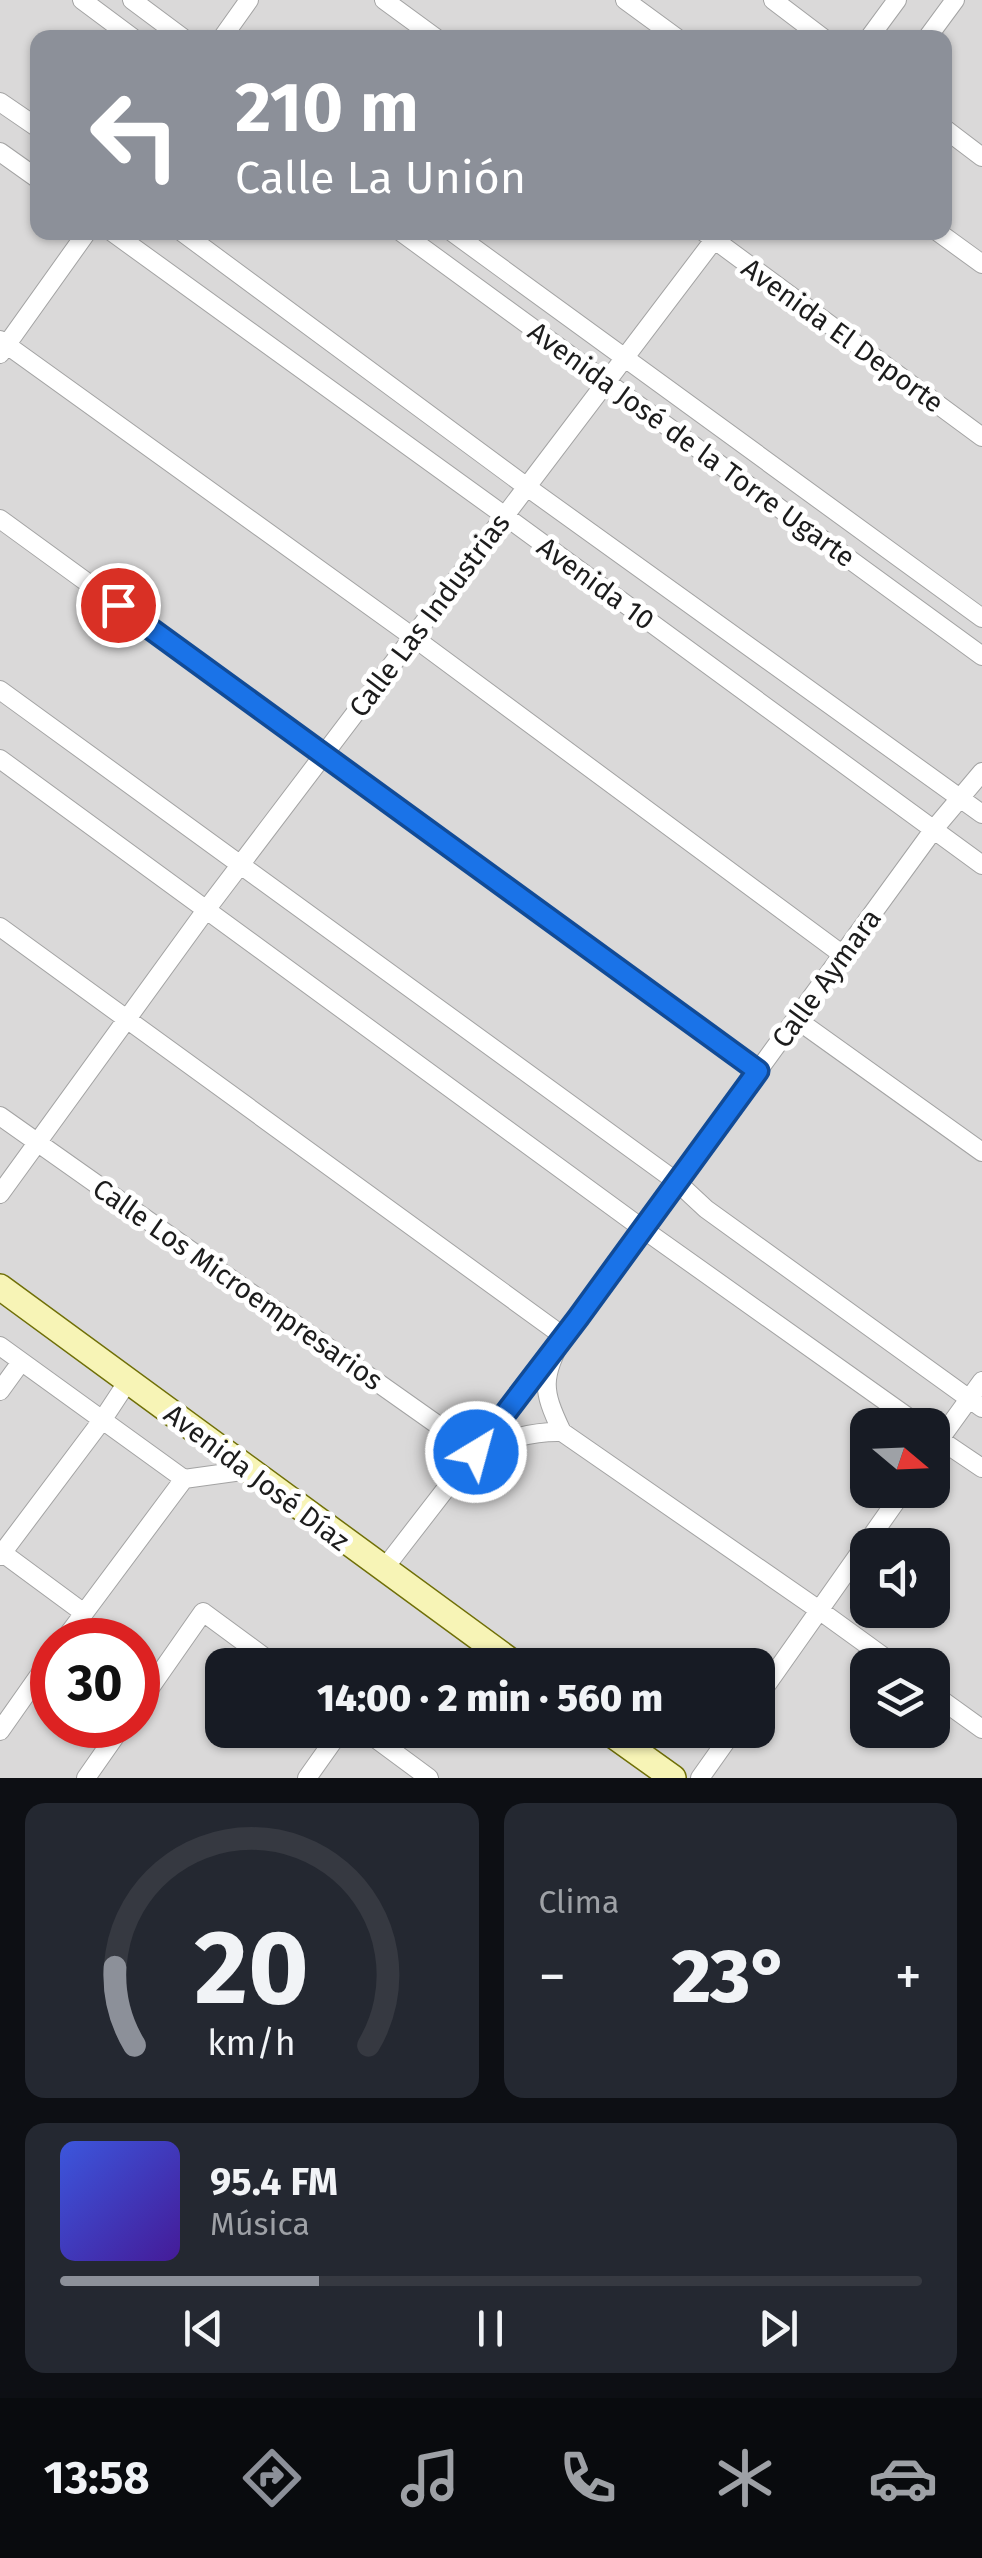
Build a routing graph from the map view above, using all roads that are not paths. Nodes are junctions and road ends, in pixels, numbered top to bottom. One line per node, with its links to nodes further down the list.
1 (82, 0): 9 (street)
2 (132, 0): 10 (street)
3 (248, 0): 11 (street)
4 (384, 0): 12 (street)
5 (625, 0): 13 (street)
6 (772, 0): 14 (street)
7 (897, 0): 15 (street)
8 (955, 0): 16 (street)
9 (122, 30)
10 (172, 30)
11 (227, 30)
12 (425, 30)
13 (666, 30)
14 (812, 30)
15 (874, 30)
16 (933, 30)
17 (0, 102): 18 (street)
18 (30, 123)
19 (952, 134): 21 (street)
20 (0, 152): 22 (street)
21 (982, 157)
22 (30, 173)
23 (81, 240): 32 (street)
24 (123, 240): 37 (street, Avenida 10)
25 (193, 240): 36 (street, Avenida 10)
26 (412, 240): 34 (street, Avenida José de la Torre Ugarte)
27 (463, 240): 33 (street, Avenida José de la Torre Ugarte)
28 (709, 240): 33 (street, Calle Las Industrias)
29 (720, 240): 35 (street, Avenida El Deporte)
30 (949, 240): 31 (street)
31 (982, 264)
32 (2, 346): 40 (street)
33 (625, 358): 34 (street, Calle Las Industrias); 39 (street, Avenida José de la Torre Ugarte)
34 (607, 382): 36 (street, Calle Las Industrias); 41 (street, Avenida José de la Torre Ugarte)
35 (982, 437)
36 (527, 487): 37 (street, Calle Las Industrias); 46 (street, Avenida 10)
37 (505, 516): 40 (street, Calle Las Industrias); 48 (street, Avenida 10)
38 (0, 519): 43 (street)
39 (982, 618)
40 (414, 637): 43 (street, Calle Las Industrias); 53 (street)
41 (982, 656)
42 (0, 690): 49 (street)
43 (324, 754): 49 (street, Calle Las Industrias); 56 (street)
44 (0, 760): 51 (street)
45 (982, 772): 46 (street, Calle Aymara)
46 (960, 798): 47 (street, Avenida 10); 48 (street, Calle Aymara)
47 (982, 814)
48 (934, 830): 50 (street, Avenida 10); 53 (street, Calle Aymara)
49 (240, 864): 51 (street, Calle Las Industrias); 60 (street)
50 (982, 865)
51 (206, 910): 54 (street, Calle Las Industrias); 62 (street)
52 (0, 926): 54 (street)
53 (843, 954): 55 (street, Calle Aymara)
54 (126, 1018): 58 (street, Calle Las Industrias); 64 (street)
55 (796, 1019): 56 (street, Calle Aymara); 59 (street)
56 (758, 1071): 60 (street, Calle Aymara)
57 (0, 1116): 58 (street, Calle Los Microempresarios)
58 (38, 1142): 61 (street, Calle Las Industrias); 76 (street, Calle Los Microempresarios)
59 (982, 1152)
60 (677, 1182): 62 (street, Calle Aymara); 70 (street)
61 (0, 1194)
62 (643, 1229): 64 (street, Calle Aymara); 71 (street)
63 (0, 1286): 68 (street, Avenida José Díaz)
64 (563, 1336): 74 (street); 76 (street, Calle Aymara)
65 (0, 1346): 66 (street)
66 (22, 1362): 69 (street); 72 (street)
67 (982, 1380): 70 (street)
68 (128, 1381): 72 (street); 78 (street, Avenida José Díaz)
69 (0, 1391)
70 (975, 1403): 73 (street)
71 (895, 1408)
72 (103, 1419): 79 (street); 81 (street)
73 (950, 1427)
74 (562, 1432): 76 (street); 83 (street)
75 (950, 1450): 77 (street)
76 (476, 1452): 82 (street, Calle Aymara)
77 (982, 1468)
78 (249, 1470): 79 (street); 82 (street, Avenida José Díaz)
79 (184, 1479): 84 (street)
80 (891, 1508): 83 (street)
81 (1, 1553): 84 (street)
82 (383, 1570): 87 (street, Avenida José Díaz)
83 (820, 1610): 88 (street); 89 (street)
84 (84, 1613): 85 (street)
85 (80, 1618)
86 (252, 1648): 90 (street)
87 (492, 1648)
88 (871, 1648)
89 (775, 1673)
90 (160, 1674)
91 (30, 1688): 94 (street)
92 (950, 1706): 93 (street)
93 (982, 1729)
94 (0, 1731)
95 (108, 1748): 100 (street)
96 (328, 1748): 101 (street)
97 (388, 1748): 102 (street)
98 (631, 1748): 103 (street)
99 (721, 1748): 104 (street)
100 (86, 1778)
101 (307, 1778)
102 (429, 1778)
103 (673, 1778)
104 (700, 1778)

